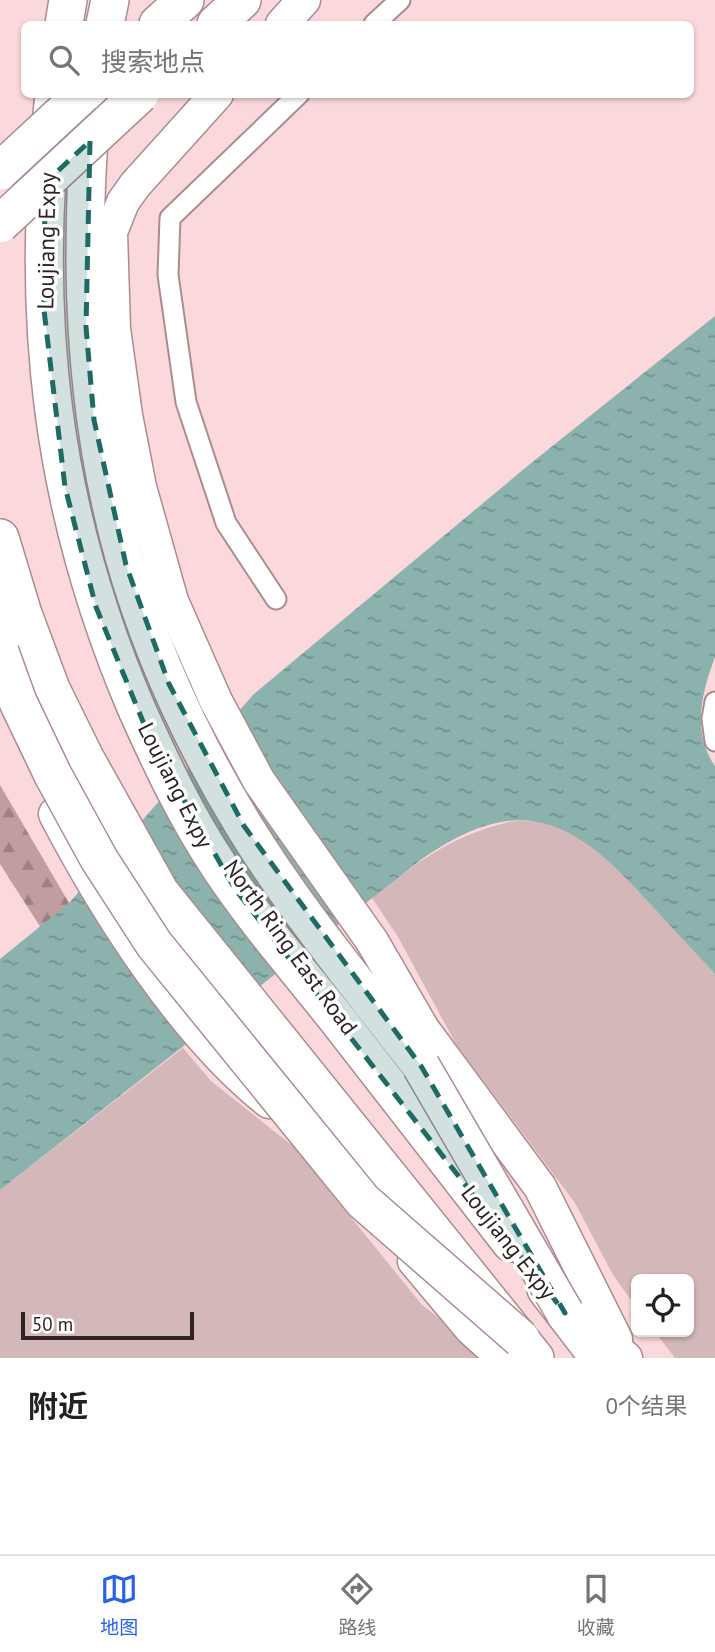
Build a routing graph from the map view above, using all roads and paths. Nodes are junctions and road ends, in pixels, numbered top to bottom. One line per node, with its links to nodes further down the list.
1 (68, 0): 8 (highway)
2 (75, 0): 9 (main road)
3 (110, 0): 10 (highway)
4 (185, 0): 11 (highway)
5 (242, 0): 12 (highway)
6 (304, 0): 13 (main road)
7 (400, 0): 14 (street)
8 (64, 21)
9 (72, 21)
10 (106, 21)
11 (161, 21)
12 (219, 21)
13 (285, 21)
14 (377, 21)
15 (54, 98): 31 (highway, Loujiang Expy, bridge)
16 (60, 98): 33 (main road, North Ring East Road)
17 (79, 98): 22 (highway, bridge)
18 (94, 98): 31 (highway, bridge)
19 (136, 98): 23 (highway, bridge)
20 (214, 98): 33 (main road)
21 (295, 98): 25 (street)
22 (0, 171)
23 (0, 224)
24 (0, 538): 32 (highway, bridge)
25 (276, 599)
26 (0, 611): 32 (main road)
27 (0, 652): 32 (highway, bridge)
28 (0, 696): 32 (main road)
29 (715, 702): 30 (street)
30 (715, 741)
31 (565, 1313): 33 (highway, Loujiang Expy)
32 (518, 1353)
33 (616, 1357)

